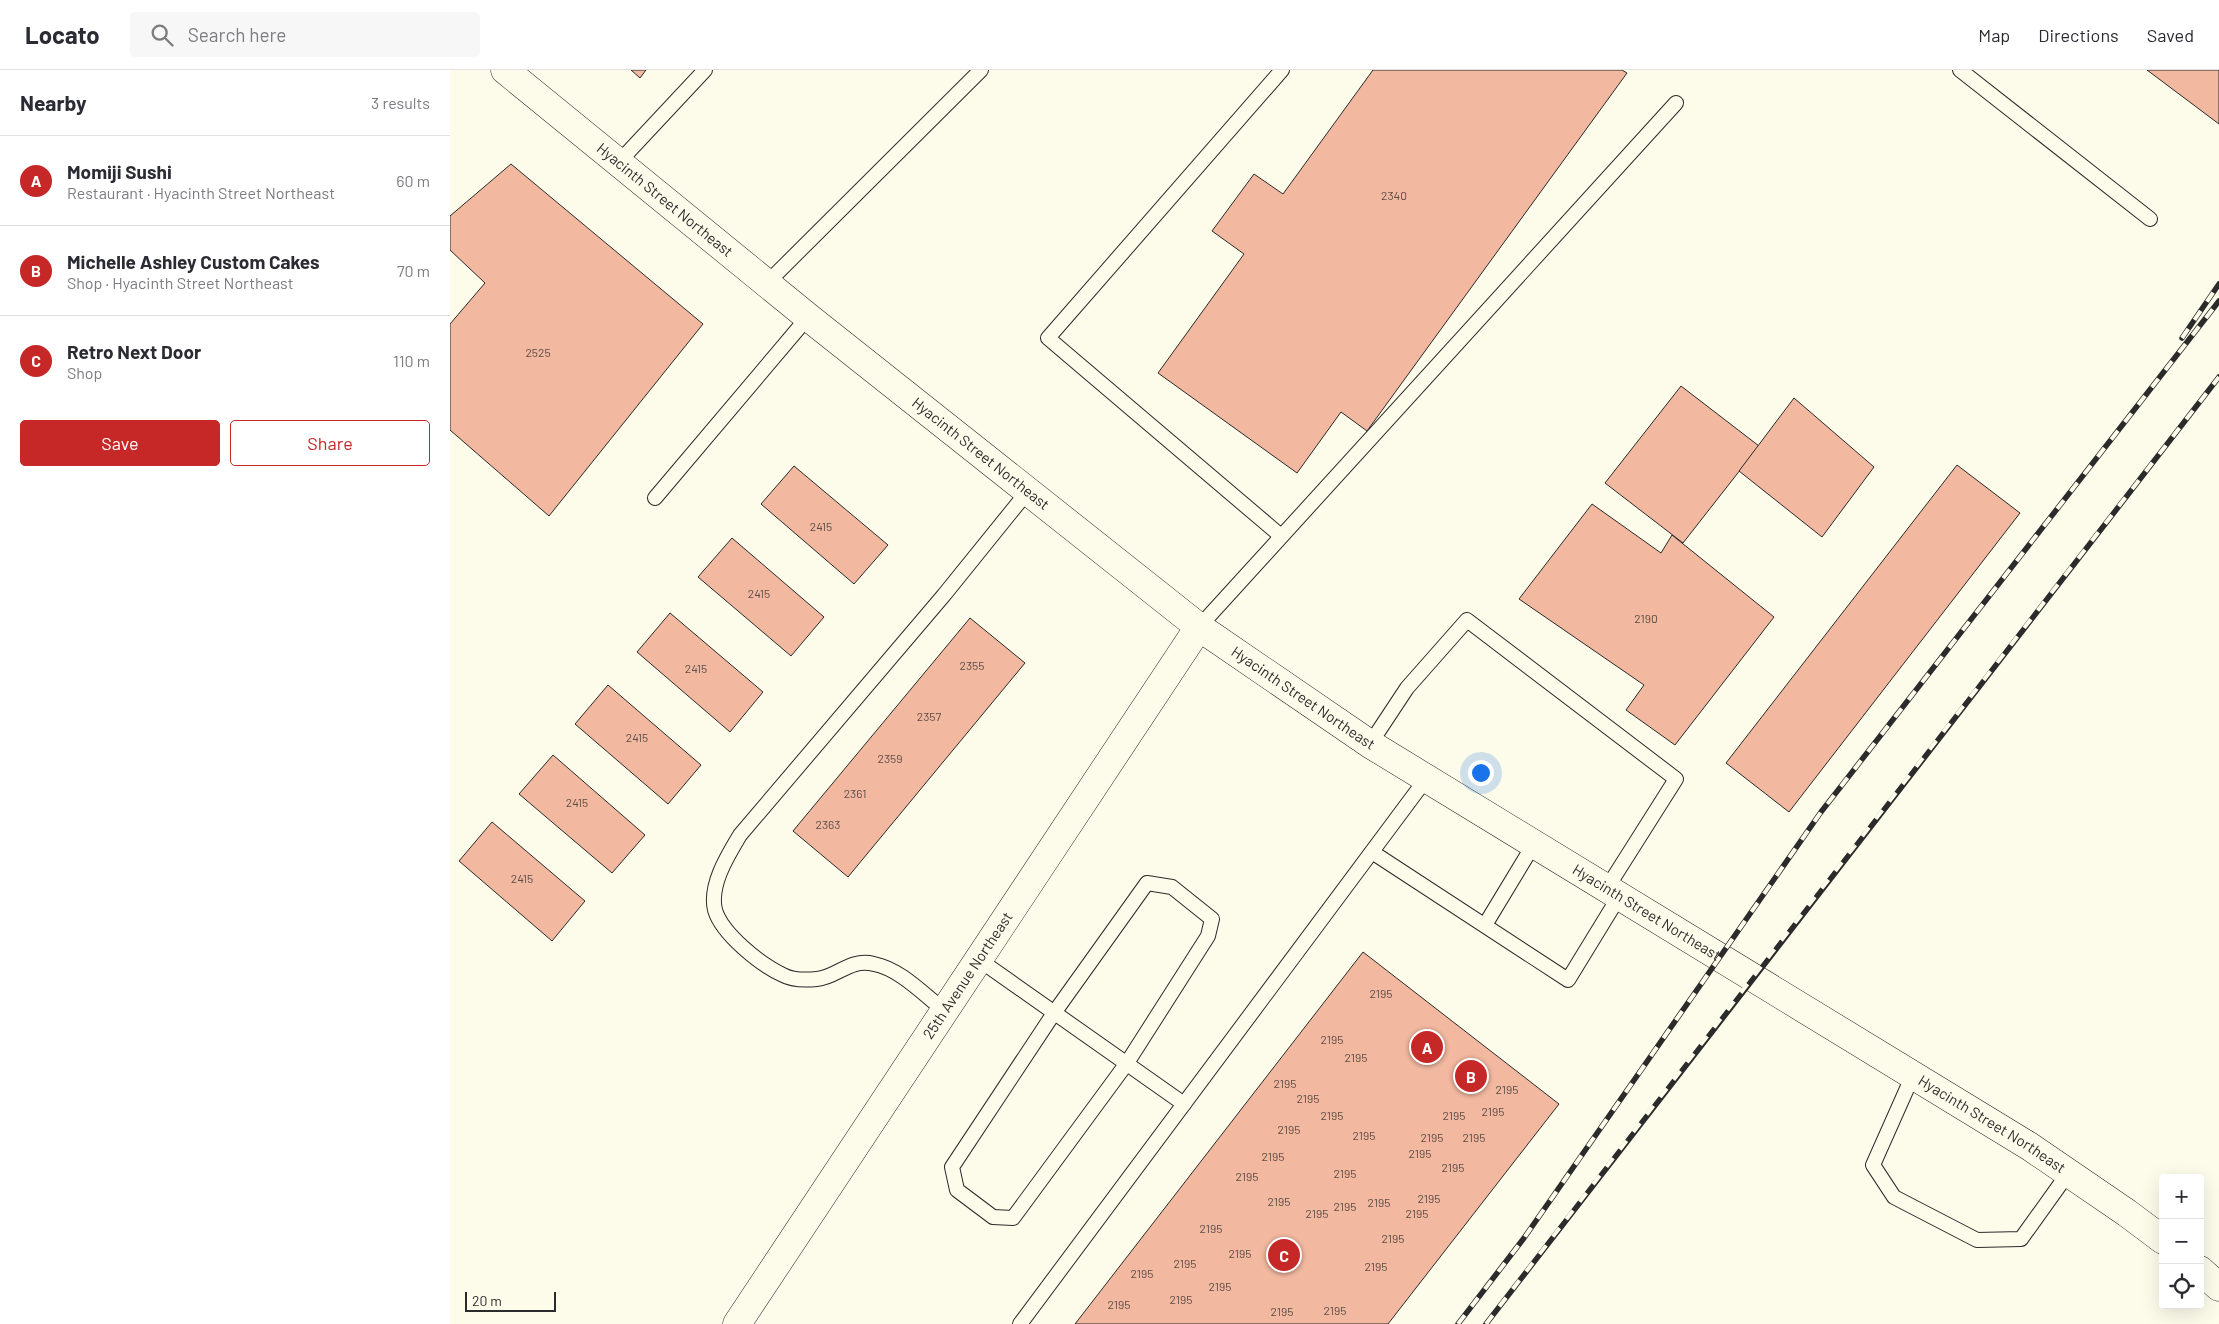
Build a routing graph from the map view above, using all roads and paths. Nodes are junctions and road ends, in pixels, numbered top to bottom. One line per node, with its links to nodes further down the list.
1 (505, 70): 7 (main road, Hyacinth Street Northeast)
2 (705, 70): 7 (lane)
3 (981, 70): 9 (lane)
4 (1282, 70): 13 (lane)
5 (1960, 70): 8 (lane)
6 (1676, 103): 13 (lane)
7 (618, 163): 9 (main road, Hyacinth Street Northeast)
8 (2150, 220)
9 (766, 284): 10 (main road, Hyacinth Street Northeast)
10 (808, 318): 11 (main road, Hyacinth Street Northeast); 12 (lane)
11 (1028, 491): 14 (main road, Hyacinth Street Northeast); 22 (lane)
12 (655, 498)
13 (1282, 536): 14 (lane)
14 (1199, 627): 15 (main road, Hyacinth Street Northeast); 21 (main road, 25th Avenue Northeast)
15 (1370, 744): 16 (main road, Hyacinth Street Northeast); 19 (lane)
16 (1426, 778): 17 (main road, Hyacinth Street Northeast); 18 (lane)
17 (1534, 844): 19 (main road, Hyacinth Street Northeast); 20 (lane)
18 (1372, 852): 20 (lane); 26 (lane)
19 (1613, 892): 20 (lane); 25 (main road, Hyacinth Street Northeast)
20 (1485, 925)
21 (978, 959): 22 (main road, 25th Avenue Northeast); 23 (lane)
22 (944, 1010): 31 (main road, 25th Avenue Northeast)
23 (1054, 1013): 24 (lane); 24 (lane); 24 (lane)
24 (1127, 1064): 26 (lane)
25 (1913, 1074): 27 (main road, Hyacinth Street Northeast); 27 (lane)
26 (1184, 1104): 32 (lane)
27 (2068, 1172): 28 (main road, Hyacinth Street Northeast)
28 (2159, 1237)
29 (2204, 1274): 30 (main road)
30 (2219, 1287)
31 (737, 1324)
32 (1020, 1324)

